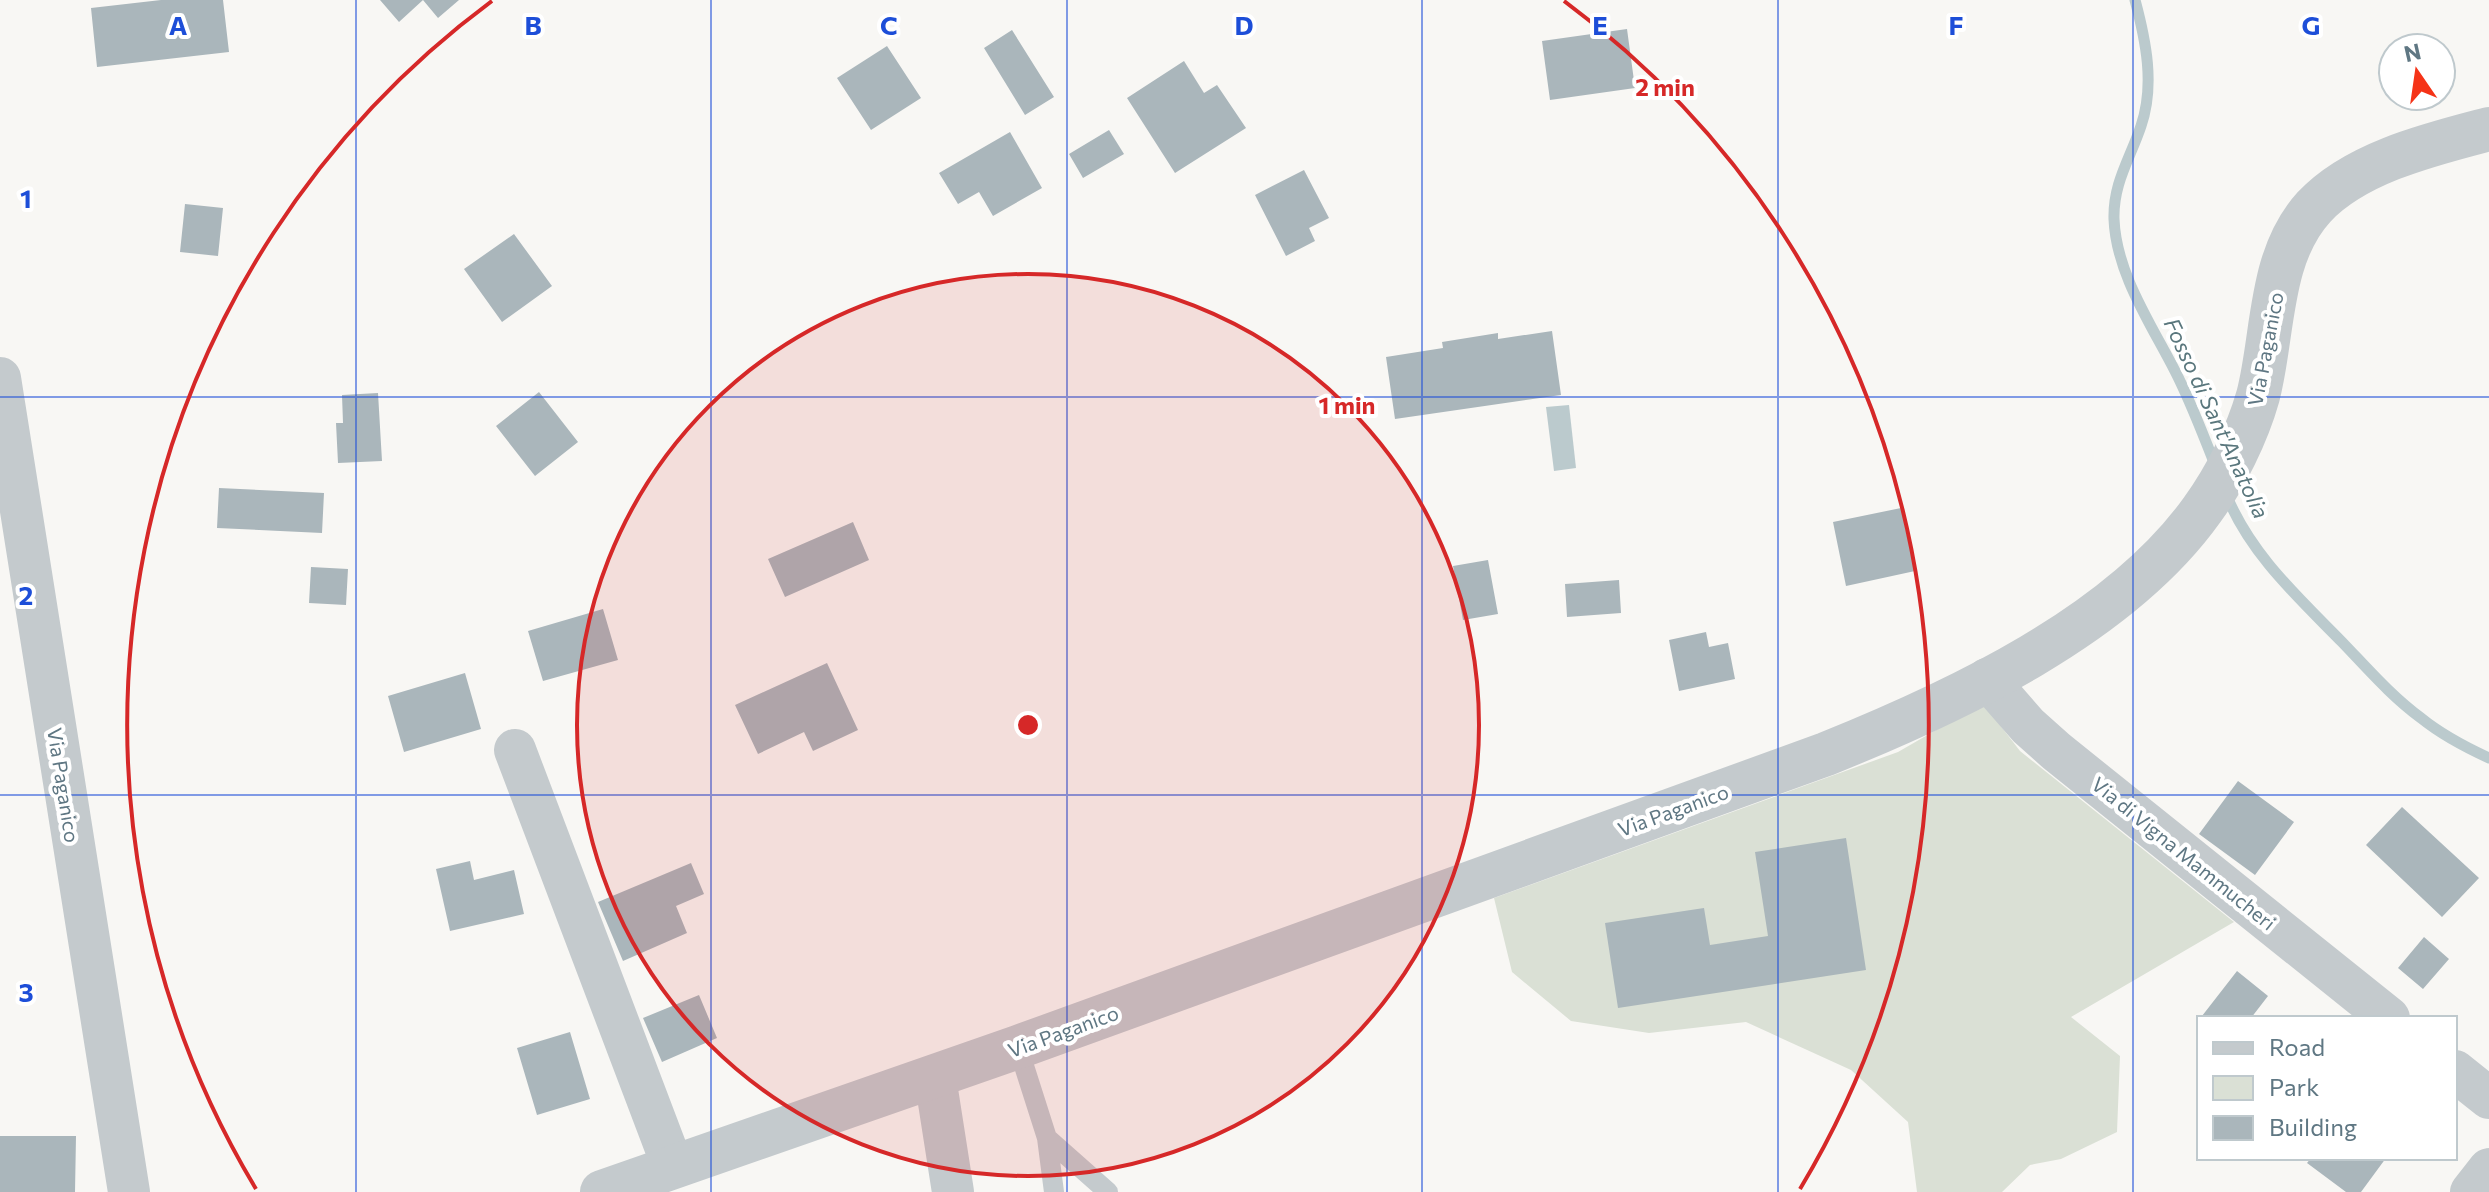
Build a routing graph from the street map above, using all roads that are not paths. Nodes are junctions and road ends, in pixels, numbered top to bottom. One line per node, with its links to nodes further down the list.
1 (2489, 129): 3 (street, Via Paganico)
2 (0, 378): 13 (street, Via Paganico)
3 (1987, 679): 5 (street, Via di Vigna Mammucheri); 6 (street, Via Paganico)
4 (515, 750): 11 (street)
5 (2387, 1016)
6 (1018, 1047): 8 (street, Via Paganico); 10 (lane)
7 (2457, 1073): 9 (street)
8 (935, 1077): 11 (street, Via Paganico); 15 (street)
9 (2489, 1098)
10 (1047, 1138): 16 (lane); 17 (lane)
11 (673, 1167): 14 (street, Via Paganico)
12 (2489, 1169): 18 (street)
13 (129, 1192)
14 (602, 1192)
15 (953, 1192)
16 (1054, 1192)
17 (1108, 1192)
18 (2471, 1192)

